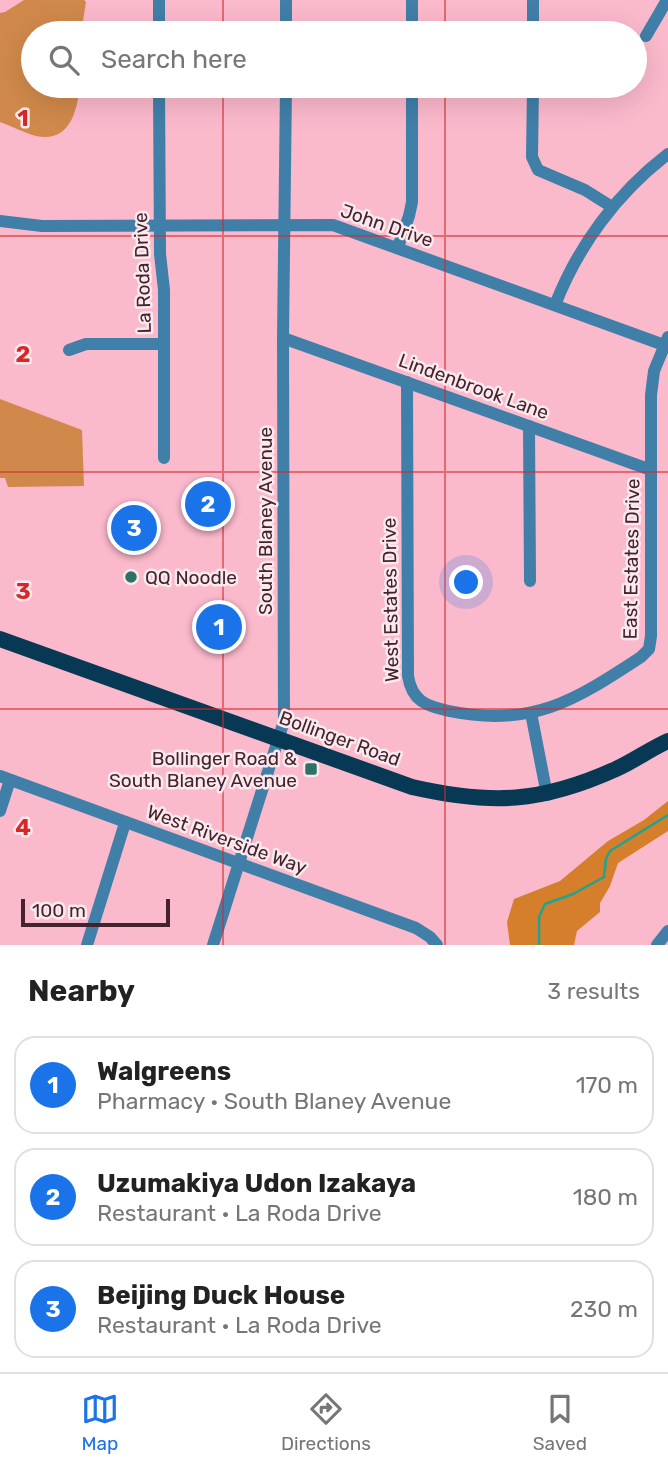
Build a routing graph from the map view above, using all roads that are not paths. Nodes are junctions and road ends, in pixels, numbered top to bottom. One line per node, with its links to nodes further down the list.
1 (159, 0): 6 (street)
2 (286, 0): 7 (street)
3 (412, 0): 8 (street)
4 (533, 0): 9 (street)
5 (667, 0): 10 (street)
6 (159, 21)
7 (286, 21)
8 (412, 21)
9 (533, 21)
10 (647, 34)
11 (159, 98): 19 (street, La Roda Drive)
12 (286, 98): 18 (street, South Blaney Avenue)
13 (412, 98): 20 (street)
14 (533, 98): 16 (street)
15 (668, 154): 16 (street)
16 (612, 207): 21 (street)
17 (0, 222): 19 (street, John Drive)
18 (286, 225): 19 (street, John Drive); 20 (street, John Drive); 22 (street, South Blaney Avenue)
19 (159, 226): 24 (street, La Roda Drive)
20 (398, 247): 21 (street, John Drive)
21 (555, 305): 23 (street, John Drive)
22 (283, 338): 26 (street, Lindenbrook Lane); 33 (street, South Blaney Avenue)
23 (666, 341): 29 (street, East Estates Drive)
24 (163, 344): 25 (street); 28 (street, La Roda Drive)
25 (69, 350)
26 (407, 382): 27 (street, Lindenbrook Lane); 32 (street, West Estates Drive)
27 (529, 426): 29 (street, Lindenbrook Lane); 30 (street)
28 (164, 458)
29 (652, 470): 32 (street, East Estates Drive)
30 (530, 581)
31 (0, 639): 33 (main road, Bollinger Road)
32 (531, 713): 36 (street)
33 (279, 738): 36 (main road, Bollinger Road); 39 (street, South Blaney Avenue)
34 (668, 741): 36 (main road, Bollinger Road)
35 (5, 778): 37 (street); 38 (street, West Riverside Way)
36 (547, 795)
37 (0, 811)
38 (125, 823): 39 (street, West Riverside Way); 41 (street)
39 (239, 863): 42 (street, South Blaney Avenue); 43 (street, West Riverside Way)
40 (668, 931): 44 (street)
41 (87, 945)
42 (213, 945)
43 (437, 945)
44 (657, 945)

